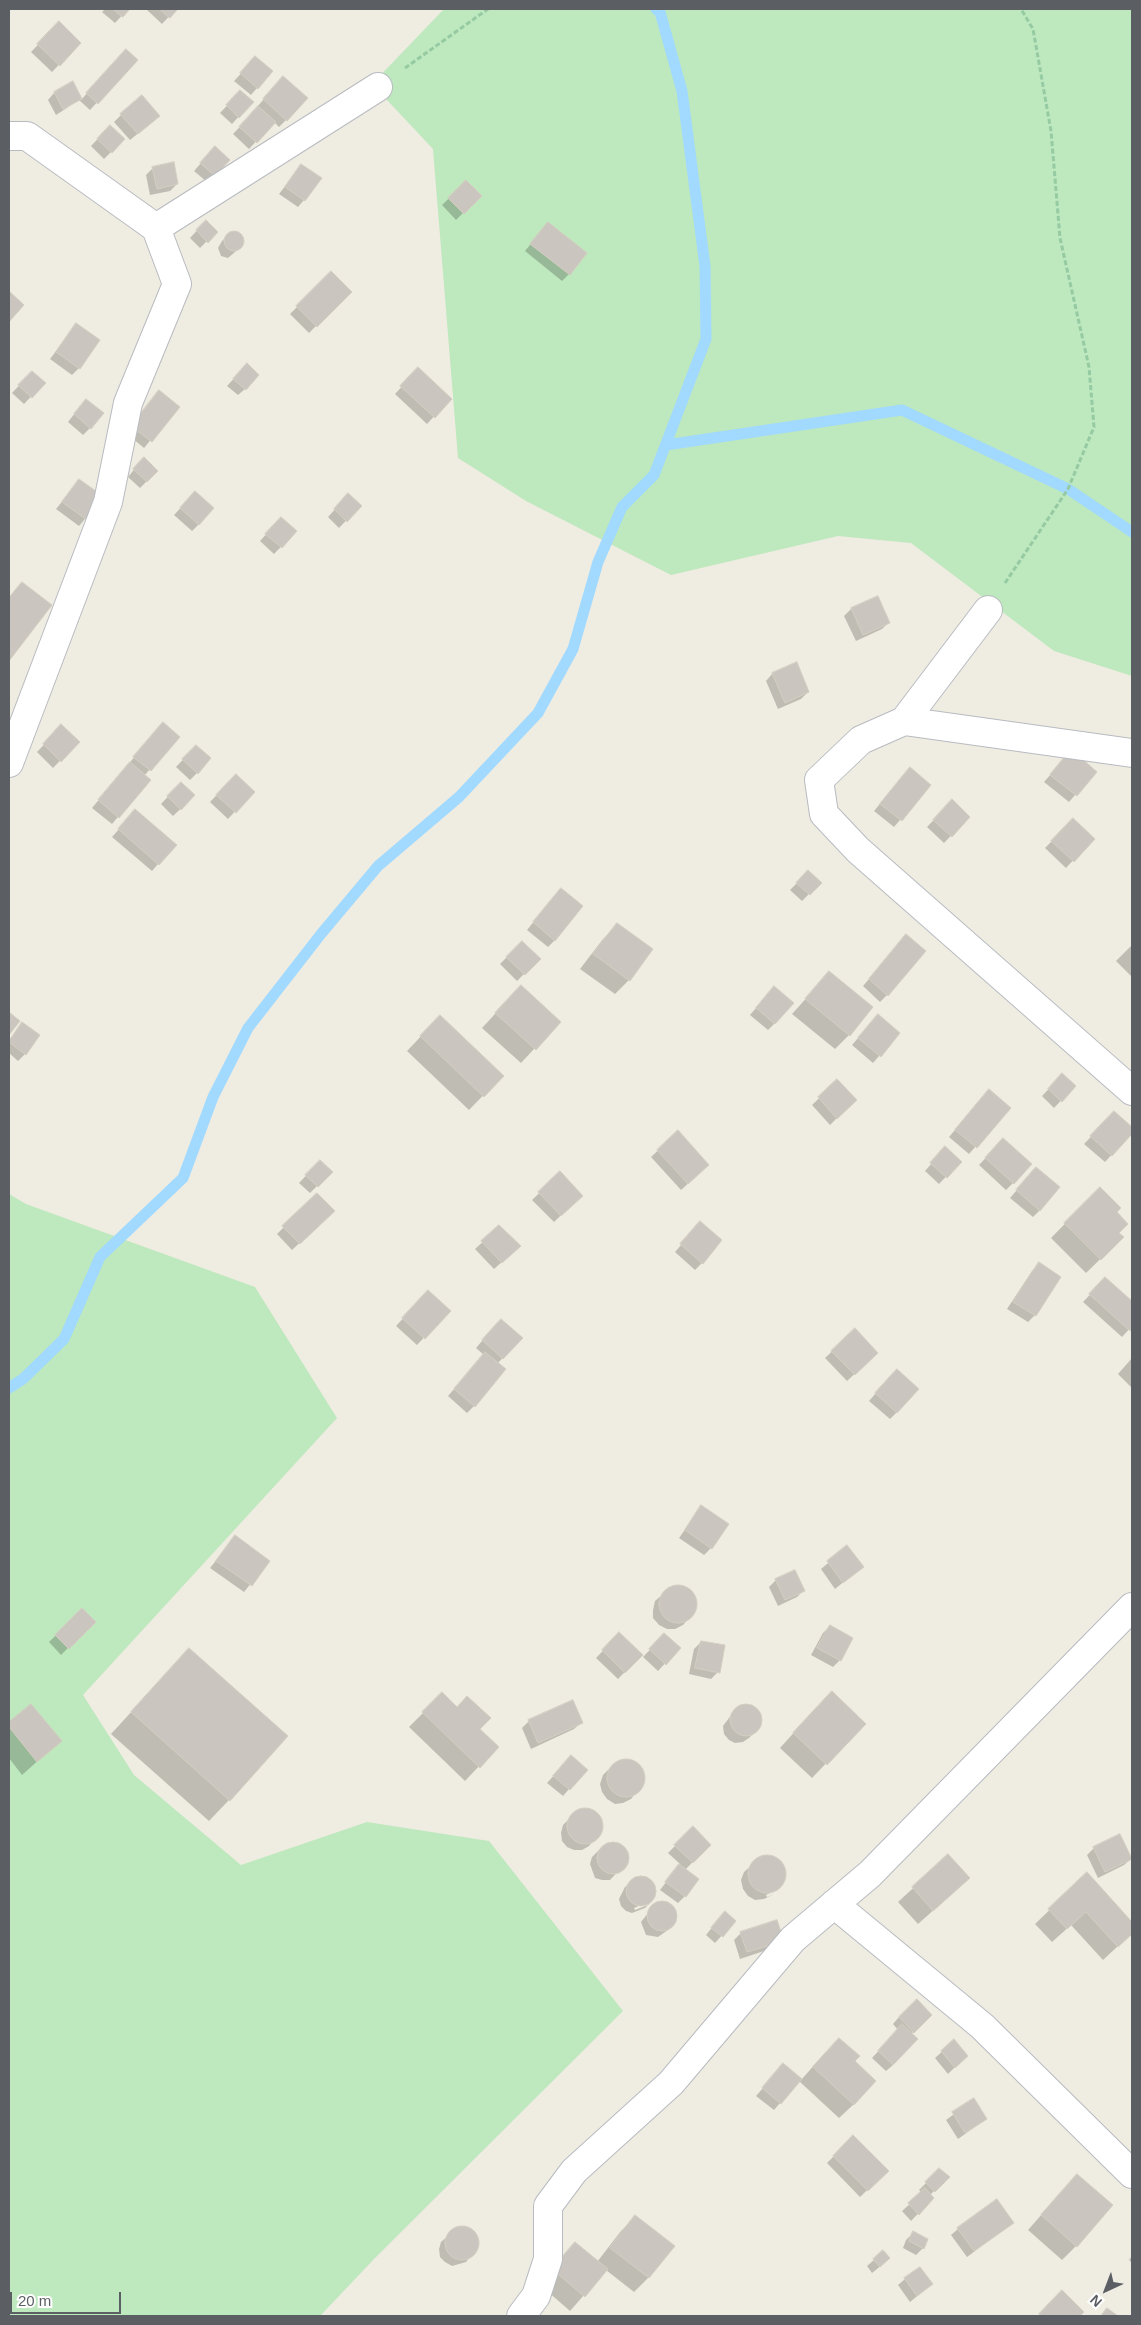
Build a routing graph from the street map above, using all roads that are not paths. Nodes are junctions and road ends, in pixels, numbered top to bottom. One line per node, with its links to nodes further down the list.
1 (378, 87): 3 (street)
2 (9, 136): 3 (street)
3 (156, 228): 7 (street)
4 (988, 610): 5 (street)
5 (904, 721): 6 (street); 8 (street)
6 (1132, 753)
7 (9, 763)
8 (1132, 1091)
9 (1132, 1607): 10 (street)
10 (834, 1904): 11 (street); 12 (street)
11 (1132, 2174)
12 (520, 2316)

